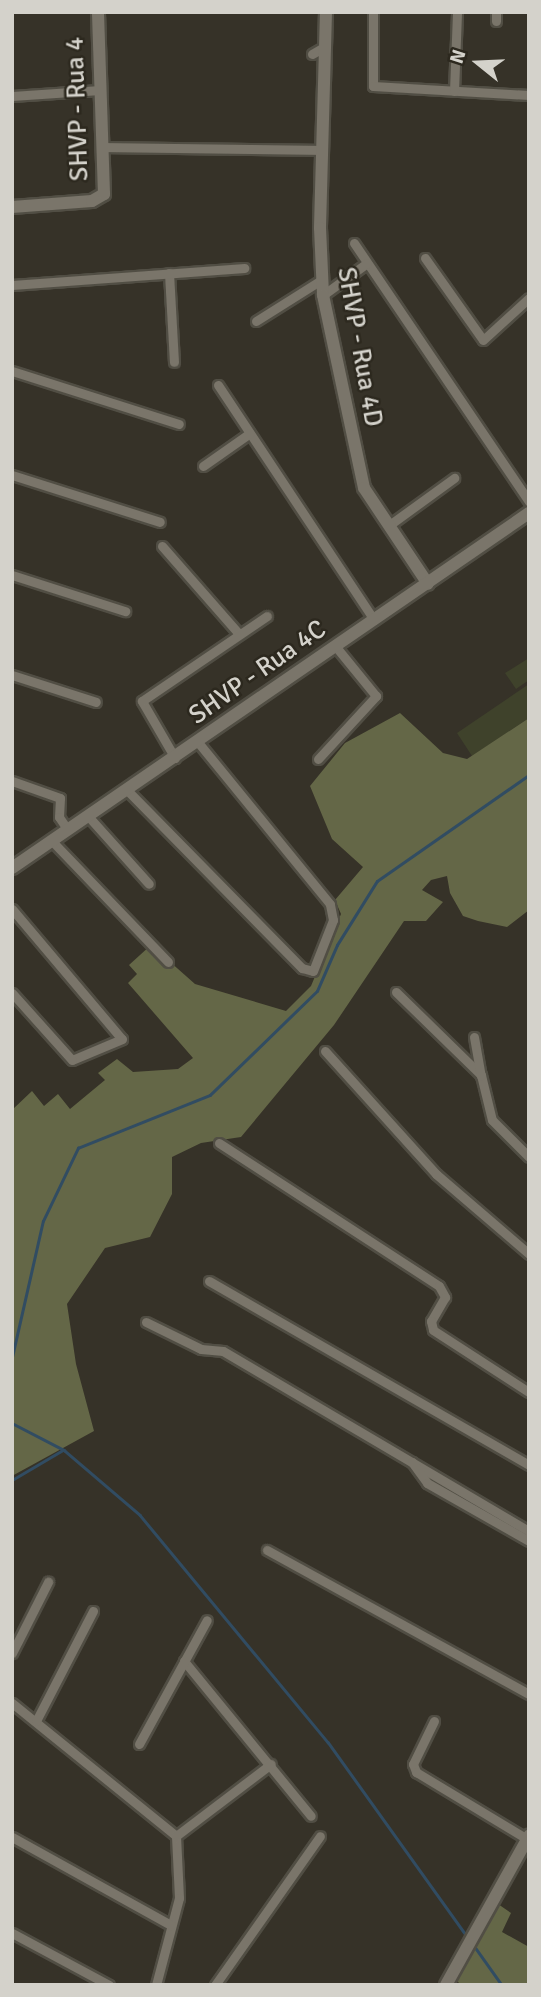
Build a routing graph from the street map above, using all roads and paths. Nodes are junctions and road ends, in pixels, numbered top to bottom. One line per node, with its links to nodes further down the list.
1 (98, 12): 5 (street, SHVP - Rua 4)
2 (326, 12): 10 (street, SHVP - Rua 4D)
3 (373, 12): 6 (street)
4 (457, 12): 6 (street)
5 (100, 90): 8 (street); 9 (street, SHVP - Rua 4)
6 (454, 91): 7 (street)
7 (529, 95)
8 (12, 96)
9 (104, 148): 10 (street); 11 (street, SHVP - Rua 4)
10 (322, 150): 17 (street, SHVP - Rua 4D)
11 (12, 207)
12 (354, 243): 14 (street)
13 (425, 258): 20 (street)
14 (367, 263): 19 (street); 30 (street)
15 (244, 268): 16 (street)
16 (169, 273): 18 (street); 22 (street)
17 (321, 279): 19 (street, SHVP - Rua 4D); 21 (street)
18 (12, 285)
19 (323, 295): 33 (street, SHVP - Rua 4D)
20 (529, 298)
21 (256, 321)
22 (174, 362)
23 (12, 371): 25 (street)
24 (218, 386): 26 (street)
25 (179, 424)
26 (250, 433): 27 (street); 39 (street)
27 (203, 466)
28 (12, 475): 32 (street)
29 (454, 478): 33 (street)
30 (529, 501)
31 (529, 513): 36 (street, SHVP - Rua 4C)
32 (160, 522)
33 (388, 526): 36 (street, SHVP - Rua 4D)
34 (162, 546): 40 (street)
35 (12, 575): 37 (street)
36 (428, 584): 39 (street, SHVP - Rua 4C)
37 (125, 611)
38 (267, 616): 40 (street)
39 (374, 620): 41 (street, SHVP - Rua 4C)
40 (239, 634): 45 (street)
41 (336, 647): 44 (street, SHVP - Rua 4C); 46 (street)
42 (12, 675): 43 (street)
43 (96, 702)
44 (198, 742): 45 (street, SHVP - Rua 4C); 48 (street)
45 (175, 758): 48 (street, SHVP - Rua 4C)
46 (318, 759)
47 (12, 781): 50 (street)
48 (127, 790): 49 (street, SHVP - Rua 4C)
49 (88, 816): 50 (street, SHVP - Rua 4C); 53 (street)
50 (67, 829): 51 (street, SHVP - Rua 4C)
51 (51, 840): 52 (street, SHVP - Rua 4C); 55 (street)
52 (12, 868)
53 (149, 884)
54 (12, 909): 57 (street)
55 (168, 962)
56 (396, 992): 60 (street)
57 (12, 993)
58 (474, 1037): 60 (street)
59 (325, 1051): 63 (street)
60 (481, 1075): 62 (street)
61 (219, 1143): 66 (street)
62 (529, 1157)
63 (529, 1254)
64 (209, 1281): 68 (street)
65 (146, 1322): 67 (street)
66 (529, 1392)
67 (412, 1462): 69 (street); 70 (street)
68 (529, 1465)
69 (529, 1531)
70 (529, 1541)
71 (267, 1550): 77 (street)
72 (48, 1582): 75 (street)
73 (93, 1611): 79 (street)
74 (206, 1620): 76 (street)
75 (12, 1653)
76 (184, 1661): 81 (street); 82 (street)
77 (529, 1694)
78 (12, 1703): 79 (street)
79 (36, 1721): 84 (street)
80 (434, 1721): 87 (street)
81 (139, 1744)
82 (271, 1765): 83 (street); 84 (street)
83 (311, 1816)
84 (176, 1836): 88 (street)
85 (320, 1836): 92 (street)
86 (12, 1837): 88 (street)
87 (528, 1838): 93 (street)
88 (171, 1925): 91 (street)
89 (12, 1933): 90 (street)
90 (109, 1985)
91 (156, 1985)
92 (215, 1985)
93 (446, 1985)

